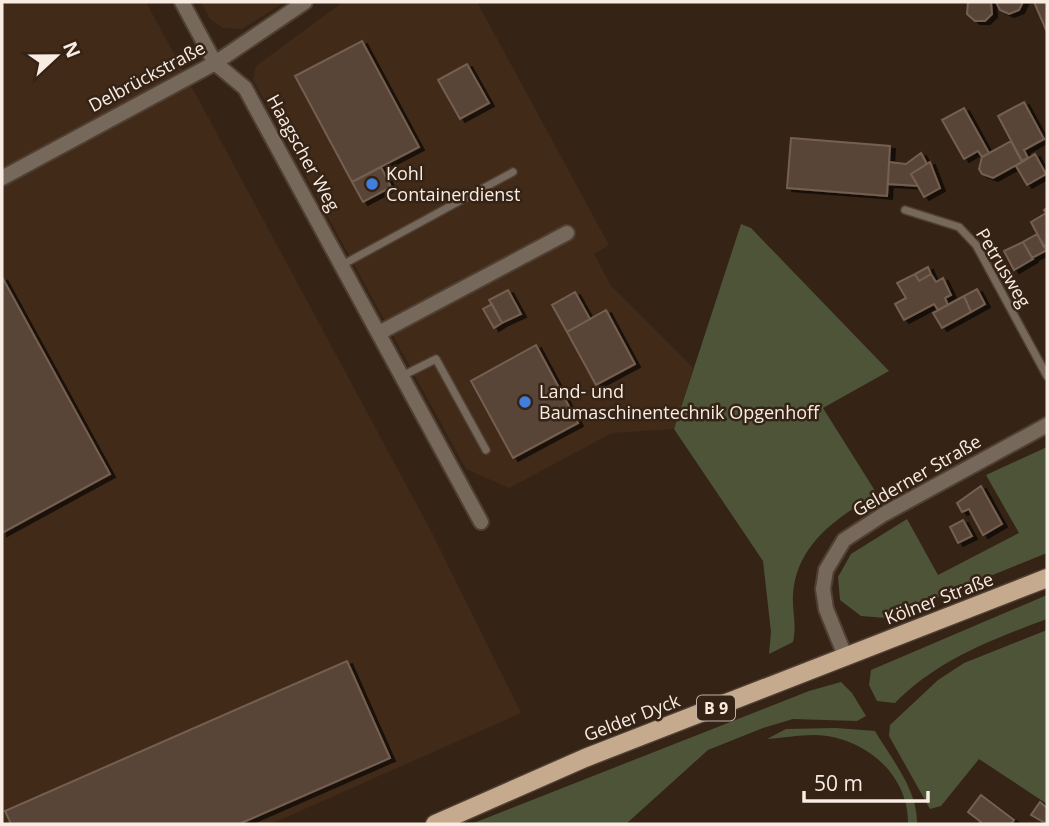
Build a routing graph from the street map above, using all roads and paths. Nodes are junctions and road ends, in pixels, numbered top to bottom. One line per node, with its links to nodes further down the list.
1 (182, 2): 3 (street, Haagscher Weg)
2 (305, 2): 3 (street, Delbrückstraße)
3 (215, 63): 5 (street, Delbrückstraße); 8 (street, Haagscher Weg)
4 (513, 172): 8 (lane)
5 (2, 178)
6 (905, 210): 11 (lane, Petrusweg)
7 (567, 233): 9 (street)
8 (342, 265): 9 (street, Haagscher Weg)
9 (379, 333): 10 (street, Haagscher Weg)
10 (402, 376): 13 (lane); 14 (street, Haagscher Weg)
11 (1047, 376)
12 (1047, 425): 16 (street, Gelderner Straße)
13 (486, 450)
14 (481, 522)
15 (1047, 579): 16 (main road, Kölner Straße / B 9)
16 (846, 659): 17 (main road, Gelder Dyck / B 9)
17 (435, 824)

